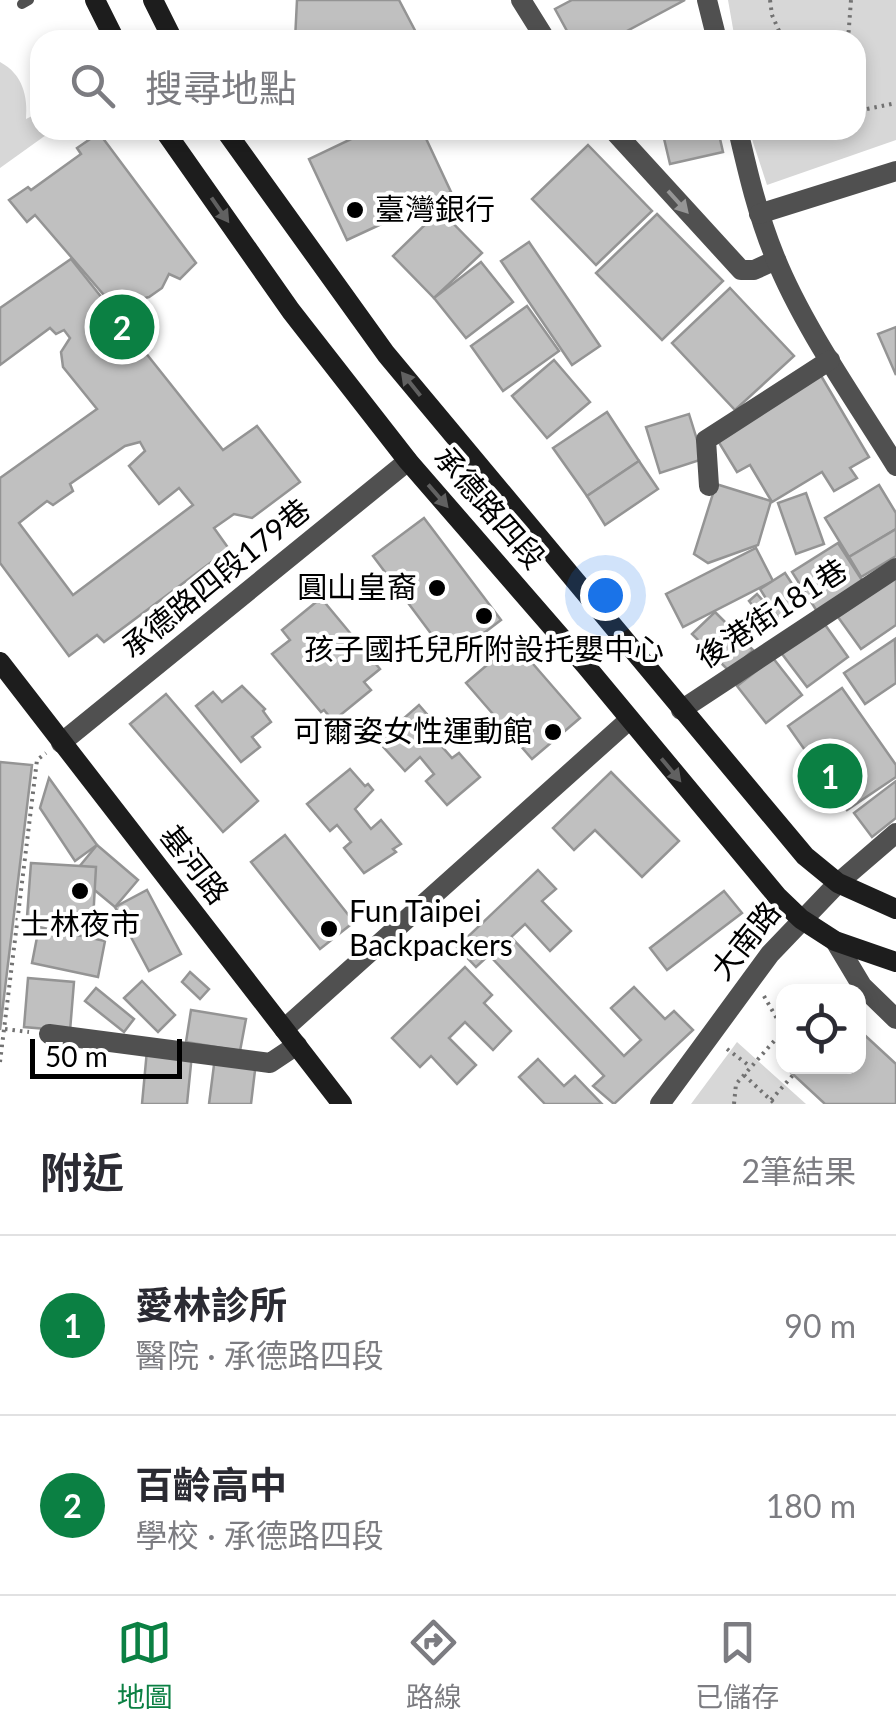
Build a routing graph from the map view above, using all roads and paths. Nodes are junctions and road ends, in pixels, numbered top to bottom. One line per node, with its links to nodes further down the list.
1 (95, 0): 7 (main road)
2 (153, 0): 8 (main road)
3 (520, 0): 9 (street)
4 (707, 0): 10 (street)
5 (770, 0): 11 (path)
6 (851, 0): 12 (path)
7 (110, 30)
8 (168, 30)
9 (540, 30)
10 (714, 30)
11 (779, 30)
12 (849, 30)
13 (896, 103): 14 (path)
14 (867, 109)
15 (171, 140): 23 (main road, 承德路四段, one-way to 23)
16 (232, 140): 28 (main road, 承德路四段, one-way to 16)
17 (621, 140): 21 (street, one-way to 21)
18 (740, 140): 20 (street)
19 (896, 171): 20 (street)
20 (759, 214): 21 (street)
21 (776, 260): 22 (street)
22 (830, 360): 24 (street); 25 (street)
23 (408, 460): 29 (main road, 承德路四段, one-way to 29); 30 (street, 承德路四段179巷)
24 (895, 460)
25 (710, 486)
26 (896, 568): 28 (street, 後港街181巷)
27 (0, 662): 30 (main road, 基河路)
28 (681, 710): 32 (main road, 承德路四段)
29 (629, 720): 34 (main road, 承德路四段, one-way to 34); 42 (street)
30 (62, 743): 40 (path); 42 (main road, 基河路)
31 (896, 833): 32 (street, 大南路)
32 (838, 883): 33 (main road, 承德路四段); 34 (street, 大南路)
33 (896, 909)
34 (801, 919): 35 (main road, 承德路四段); 51 (street, 大南路)
35 (835, 941): 36 (main road, 承德路四段); 39 (street)
36 (896, 962)
37 (764, 996): 38 (path)
38 (776, 1018)
39 (896, 1019)
40 (5, 1029): 41 (path); 45 (path)
41 (49, 1034): 42 (street)
42 (290, 1037): 50 (main road, 基河路)
43 (776, 1039): 46 (path)
44 (727, 1049): 46 (path)
45 (0, 1062)
46 (751, 1067): 47 (path)
47 (744, 1075): 49 (path); 52 (path)
48 (793, 1075): 49 (path)
49 (773, 1102)
50 (342, 1104)
51 (660, 1104)
52 (734, 1104)

